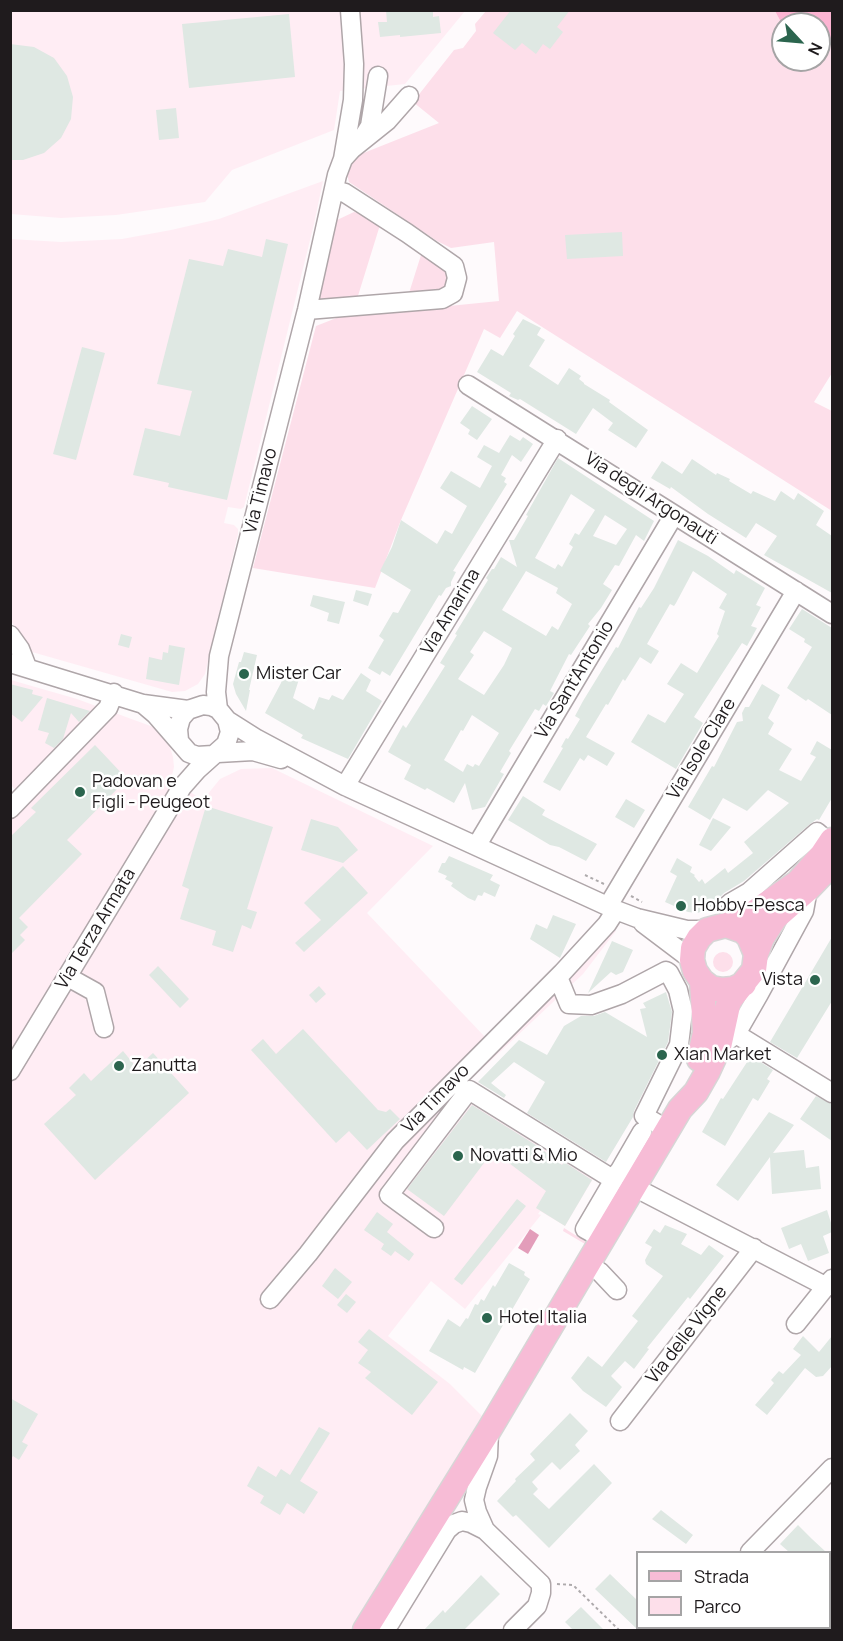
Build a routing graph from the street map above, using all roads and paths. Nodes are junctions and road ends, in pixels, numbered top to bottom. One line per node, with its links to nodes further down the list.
1 (350, 10): 5 (street)
2 (378, 76): 4 (street)
3 (409, 96): 4 (street, Via Timavo)
4 (361, 141): 5 (street, Via Timavo)
5 (343, 159): 6 (street, Via Timavo)
6 (334, 190): 7 (street, Via Timavo); 7 (street)
7 (307, 310): 15 (street, Via Timavo)
8 (468, 385): 9 (street, Via degli Argonauti)
9 (557, 439): 10 (street, Via degli Argonauti); 23 (street, Via Amarina)
10 (674, 515): 11 (street, Via degli Argonauti); 26 (street, Via Sant'Antonio)
11 (796, 591): 12 (street, Via degli Argonauti); 29 (street, Via Isole Clare)
12 (832, 614)
13 (10, 635): 14 (street)
14 (19, 665): 16 (street)
15 (217, 673): 18 (street); 19 (street)
16 (114, 693): 17 (street); 25 (street)
17 (144, 704): 18 (street); 20 (street)
18 (192, 708): 19 (street); 20 (street)
19 (223, 715): 21 (street); 22 (street)
20 (181, 743): 21 (street); 24 (street, Via Terza Armata)
21 (216, 754): 22 (street); 24 (street, Via Terza Armata)
22 (309, 766): 23 (street)
23 (345, 786): 26 (street)
24 (182, 787): 36 (street, Via Terza Armata)
25 (10, 809)
26 (477, 845): 31 (street)
27 (831, 859): 30 (main road); 33 (main road)
28 (585, 874): 29 (path)
29 (618, 890): 31 (street, Via Isole Clare); 32 (path)
30 (808, 890): 34 (main road); 39 (street)
31 (612, 908): 32 (street); 37 (street, Via Timavo)
32 (641, 910): 33 (street); 35 (street)
33 (721, 920): 34 (main road); 35 (main road)
34 (756, 954): 39 (main road)
35 (692, 960): 38 (main road)
36 (68, 976): 40 (street); 42 (street, Via Terza Armata)
37 (558, 977): 45 (street); 53 (street, Via Timavo)
38 (702, 981): 39 (main road); 44 (main road)
39 (755, 982): 41 (main road)
40 (104, 1028)
41 (727, 1041): 43 (street); 44 (main road)
42 (10, 1071)
43 (832, 1093)
44 (680, 1109): 45 (main road)
45 (668, 1130): 47 (main road)
46 (642, 1132): 47 (street)
47 (627, 1179): 48 (street); 49 (street); 50 (main road)
48 (434, 1228)
49 (754, 1248): 51 (street); 55 (street, Via delle Vigne)
50 (588, 1264): 52 (street); 56 (main road)
51 (830, 1283): 54 (street)
52 (617, 1290)
53 (270, 1299)
54 (796, 1324)
55 (620, 1421)
56 (489, 1430): 58 (street); 61 (main road)
57 (832, 1468): 59 (street)
58 (485, 1530): 60 (street); 61 (street)
59 (751, 1551)
60 (542, 1584): 62 (street); 63 (path)
61 (368, 1626)
62 (513, 1630)
63 (620, 1630)

